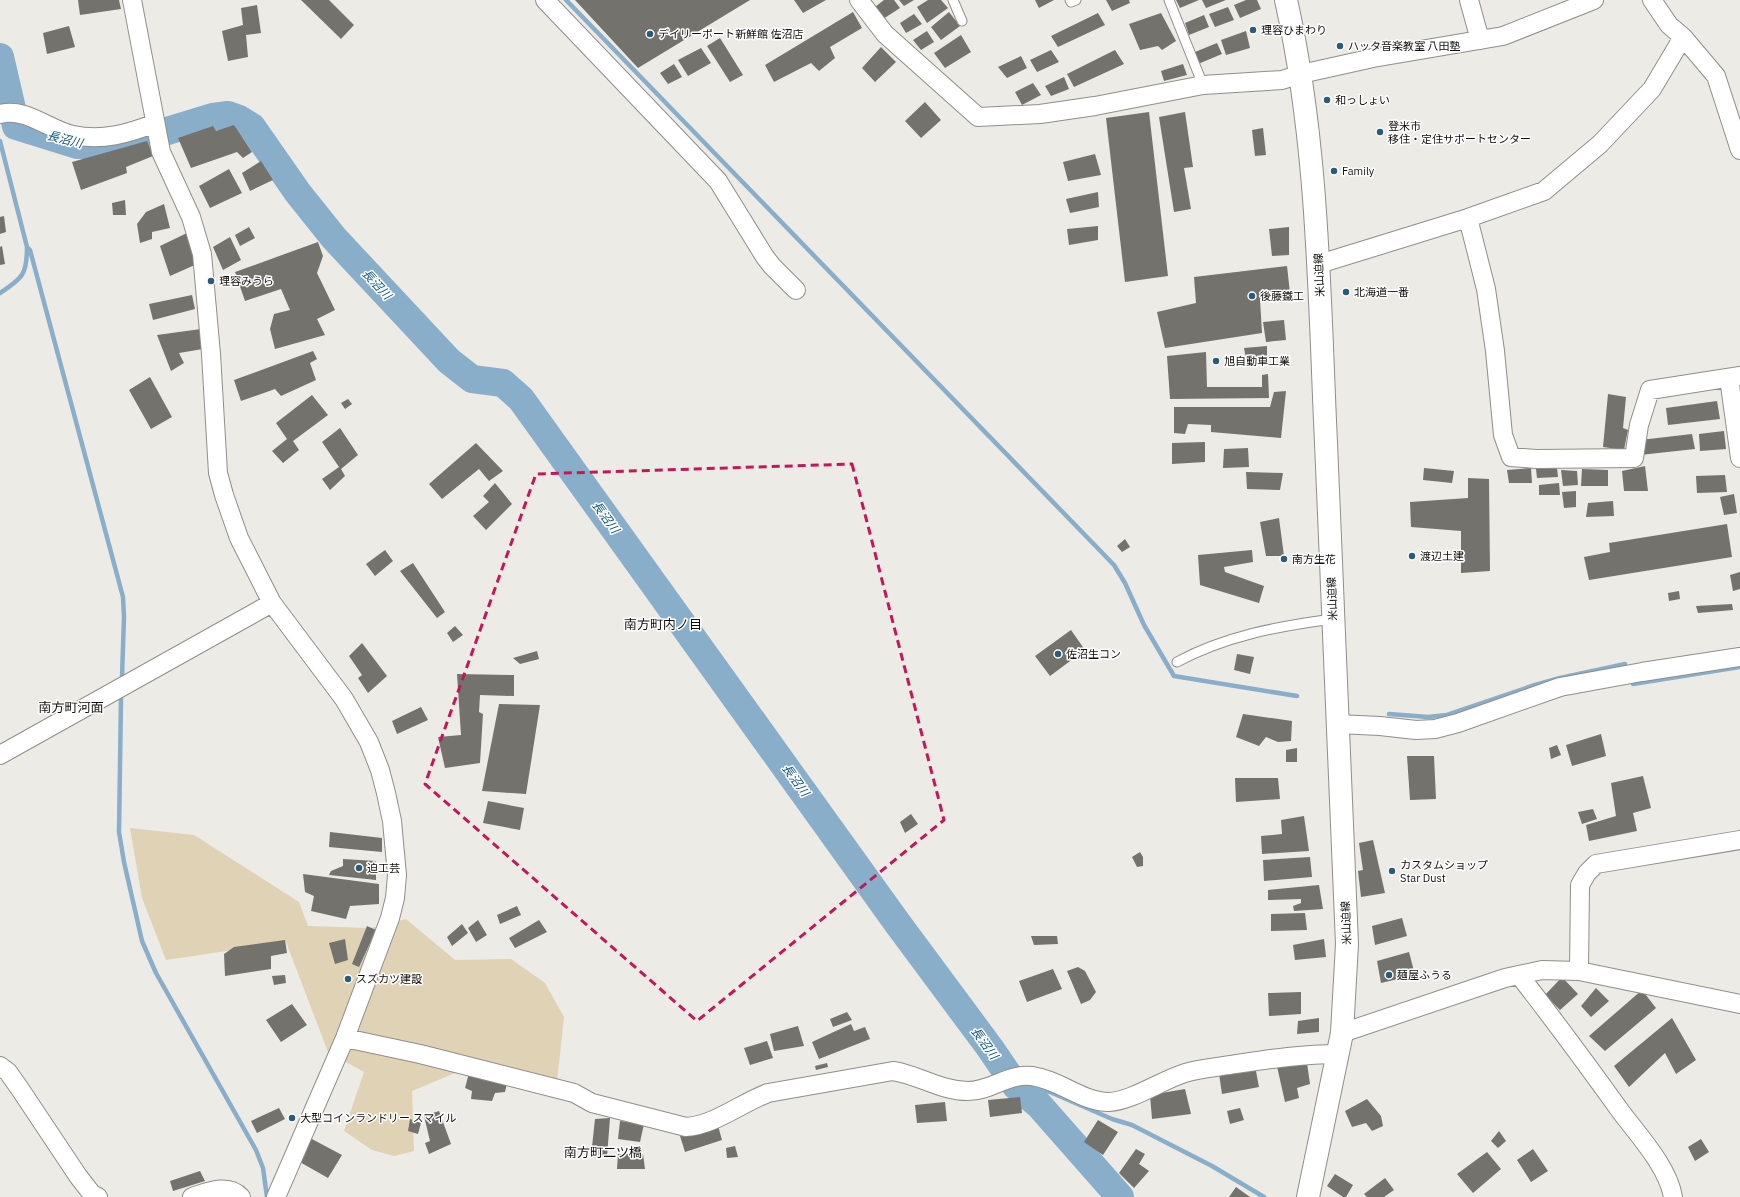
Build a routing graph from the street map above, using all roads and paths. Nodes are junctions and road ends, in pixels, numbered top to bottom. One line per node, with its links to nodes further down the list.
1 (132, 0): 18 (street)
2 (545, 0): 22 (street)
3 (953, 0): 12 (lane)
4 (1070, 0): 5 (lane)
5 (1076, 0)
6 (1169, 0): 16 (lane)
7 (1286, 0): 15 (main road, 米山迫線)
8 (1468, 0): 14 (street)
9 (1594, 0): 14 (street)
10 (1652, 0): 13 (street)
11 (864, 1): 16 (street)
12 (962, 21)
13 (1683, 37): 19 (street); 20 (street)
14 (1480, 40): 15 (street)
15 (1301, 74): 16 (street); 21 (main road, 米山迫線)
16 (1203, 85)
17 (7, 113): 18 (street)
18 (156, 130): 26 (street)
19 (1740, 150)
20 (1468, 218): 21 (street); 23 (street)
21 (1319, 264): 27 (main road, 米山迫線)
22 (796, 290)
23 (1735, 377): 24 (street)
24 (1739, 434): 25 (street)
25 (1740, 458)
26 (272, 603): 31 (street); 36 (street)
27 (1333, 619): 29 (lane); 30 (main road, 米山迫線)
28 (1740, 657): 30 (street)
29 (1177, 662)
30 (1337, 719): 37 (main road, 米山迫線)
31 (0, 755)
32 (1740, 840): 33 (street)
33 (1579, 971): 34 (street); 35 (street)
34 (1519, 975): 37 (street); 44 (street)
35 (1740, 1004)
36 (345, 1038): 37 (street); 42 (street)
37 (1340, 1044): 43 (main road, 米山迫線)
38 (0, 1066): 39 (street)
39 (98, 1197)
40 (192, 1197): 41 (street)
41 (241, 1197)
42 (276, 1197)
43 (1308, 1197)
44 (1673, 1197)

